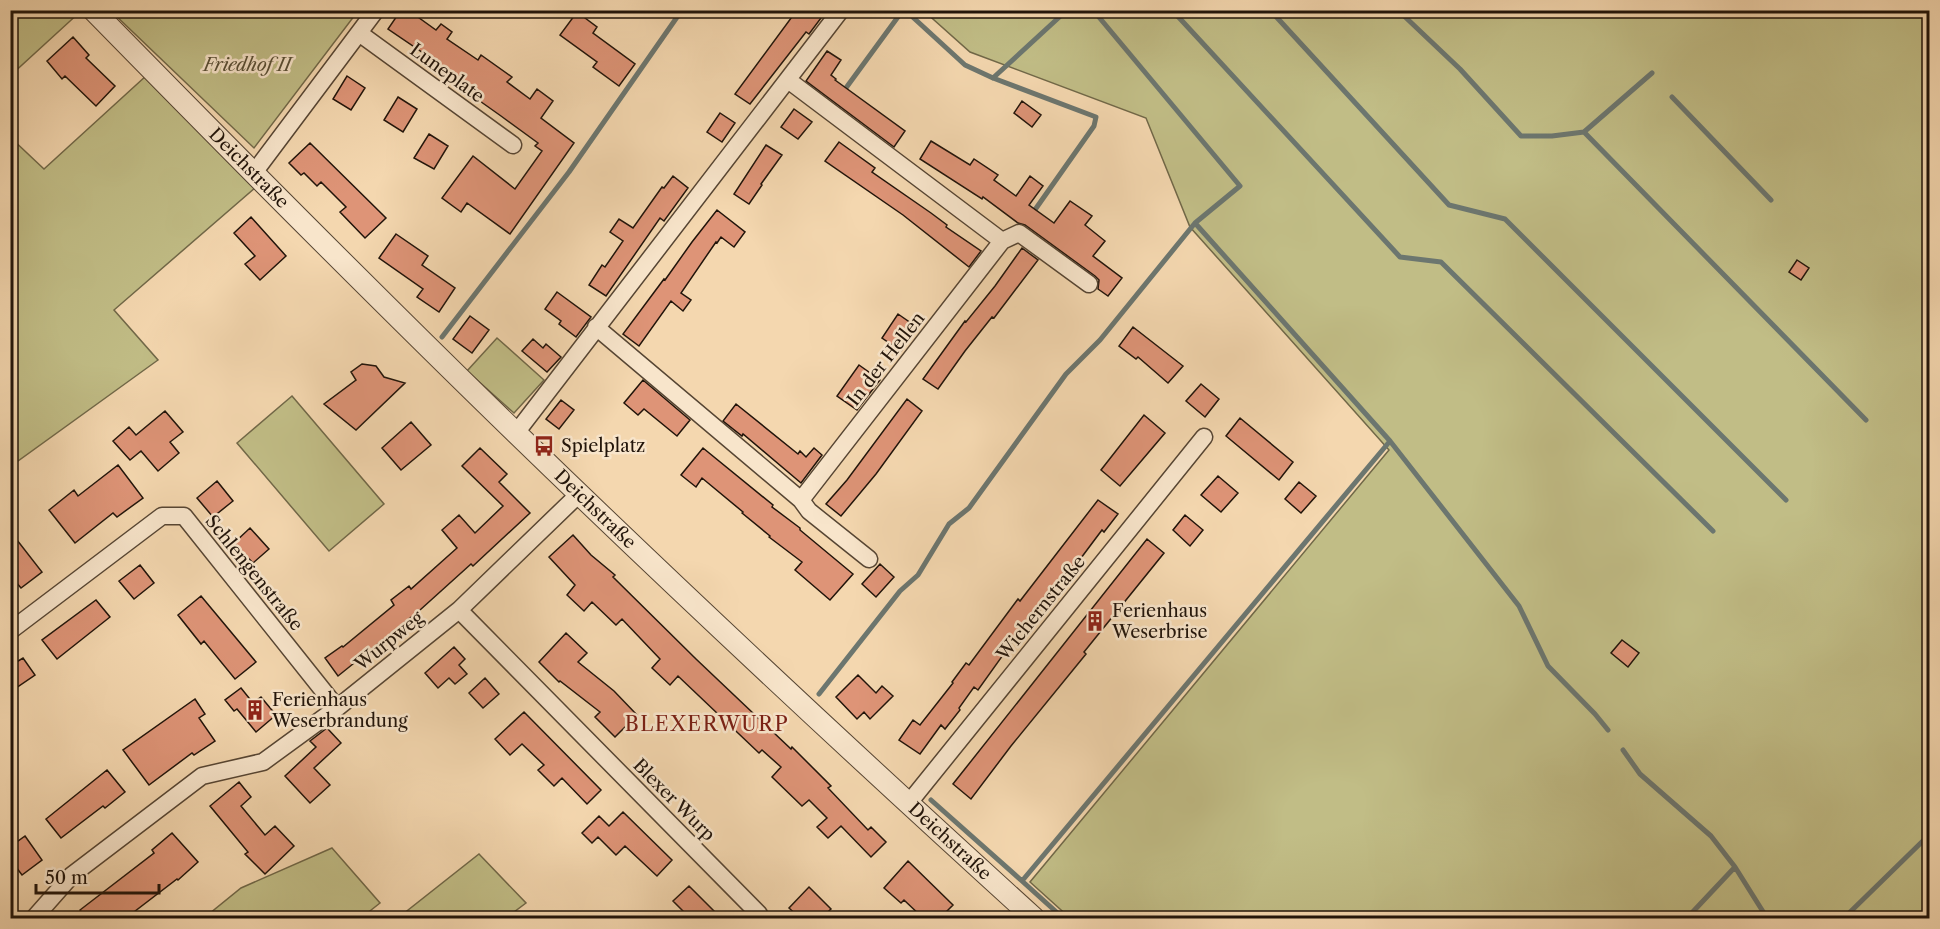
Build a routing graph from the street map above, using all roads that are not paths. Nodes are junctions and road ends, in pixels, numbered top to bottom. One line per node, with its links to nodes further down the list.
1 (93, 10): 7 (street, Deichstraße)
2 (376, 10): 4 (street)
3 (841, 10): 5 (street)
4 (359, 33): 6 (street, Luneplate); 7 (street)
5 (788, 80): 8 (street); 10 (street)
6 (513, 145)
7 (254, 174): 11 (street, Deichstraße)
8 (1002, 241): 9 (street); 14 (street, In der Hellen)
9 (1089, 284)
10 (596, 327): 11 (street); 14 (street)
11 (516, 433): 13 (street, Deichstraße)
12 (1204, 436): 19 (street, Wichernstraße)
13 (579, 494): 16 (street, Wurpweg); 19 (street, Deichstraße)
14 (801, 500): 15 (street)
15 (869, 559)
16 (459, 610): 18 (street, Wurpweg); 20 (street, Blexer Wurp)
17 (10, 631): 18 (street, Schlengenstraße)
18 (337, 708): 21 (street, Wurpweg)
19 (908, 804): 22 (street, Deichstraße)
20 (759, 914)
21 (34, 918)
22 (1034, 918)

